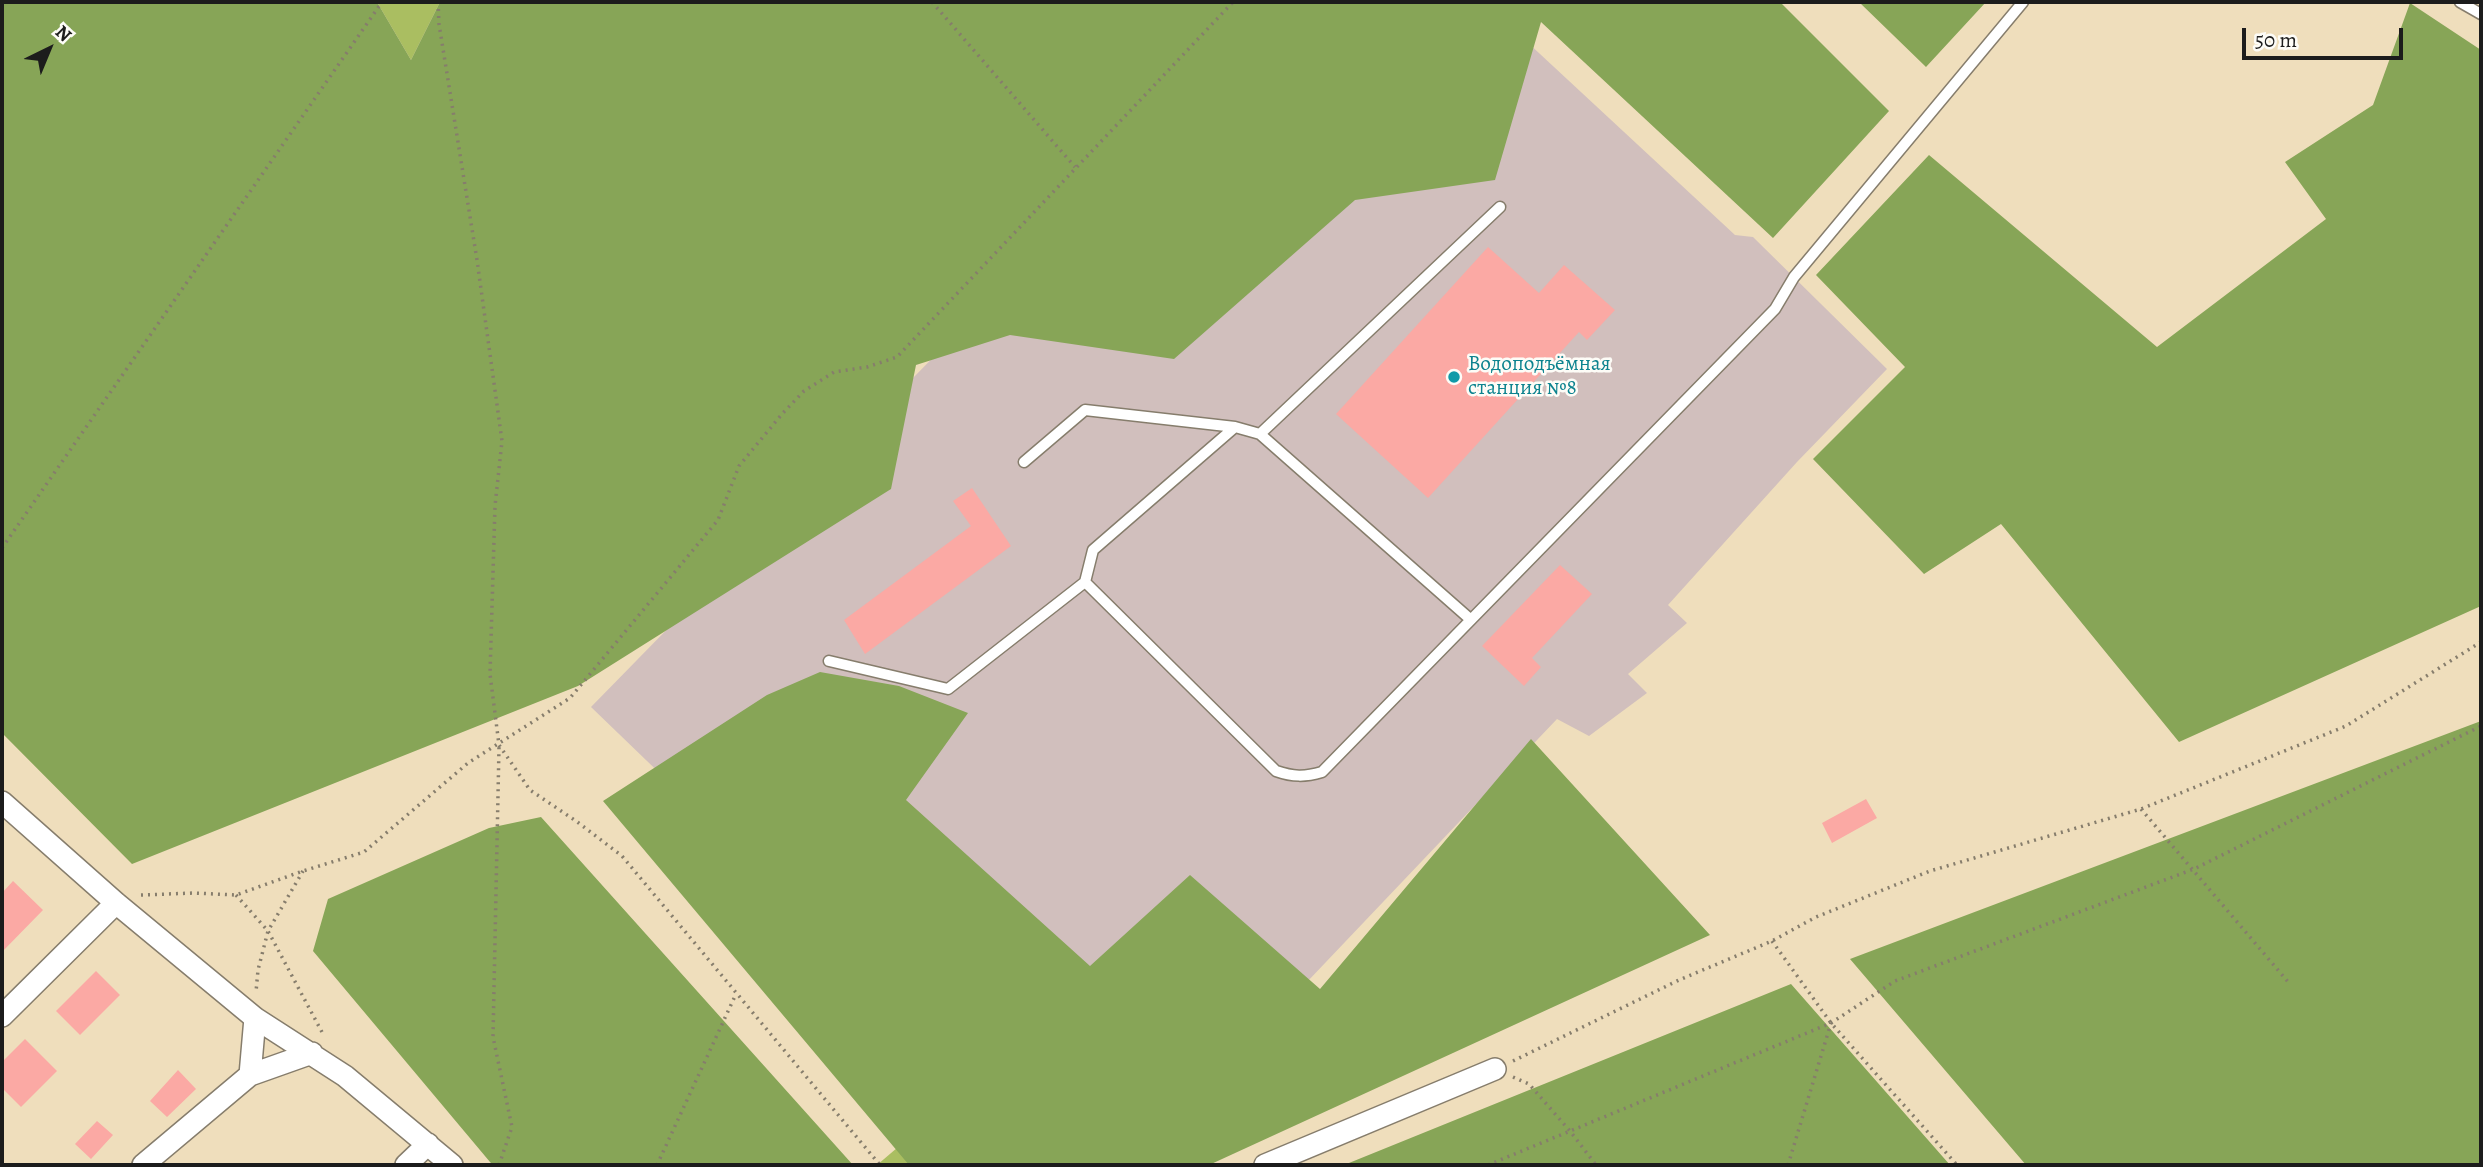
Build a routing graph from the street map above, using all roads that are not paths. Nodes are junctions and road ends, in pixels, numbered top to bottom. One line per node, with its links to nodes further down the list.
1 (2023, 2): 9 (lane)
2 (2460, 2): 3 (lane)
3 (2481, 14)
4 (1500, 207): 6 (lane)
5 (1235, 427): 6 (lane); 7 (lane); 8 (lane)
6 (1260, 434): 9 (lane)
7 (1024, 462)
8 (1085, 582): 9 (lane); 10 (lane)
9 (1471, 619)
10 (829, 661)
11 (2, 802): 12 (street)
12 (116, 903): 13 (street); 14 (street)
13 (2, 1016)
14 (255, 1018): 15 (street); 17 (street)
15 (319, 1047): 17 (street); 18 (street)
16 (1495, 1069): 22 (street)
17 (250, 1075): 19 (street)
18 (428, 1144): 20 (street); 21 (street)
19 (143, 1165)
20 (406, 1165)
21 (452, 1165)
22 (1265, 1165)

